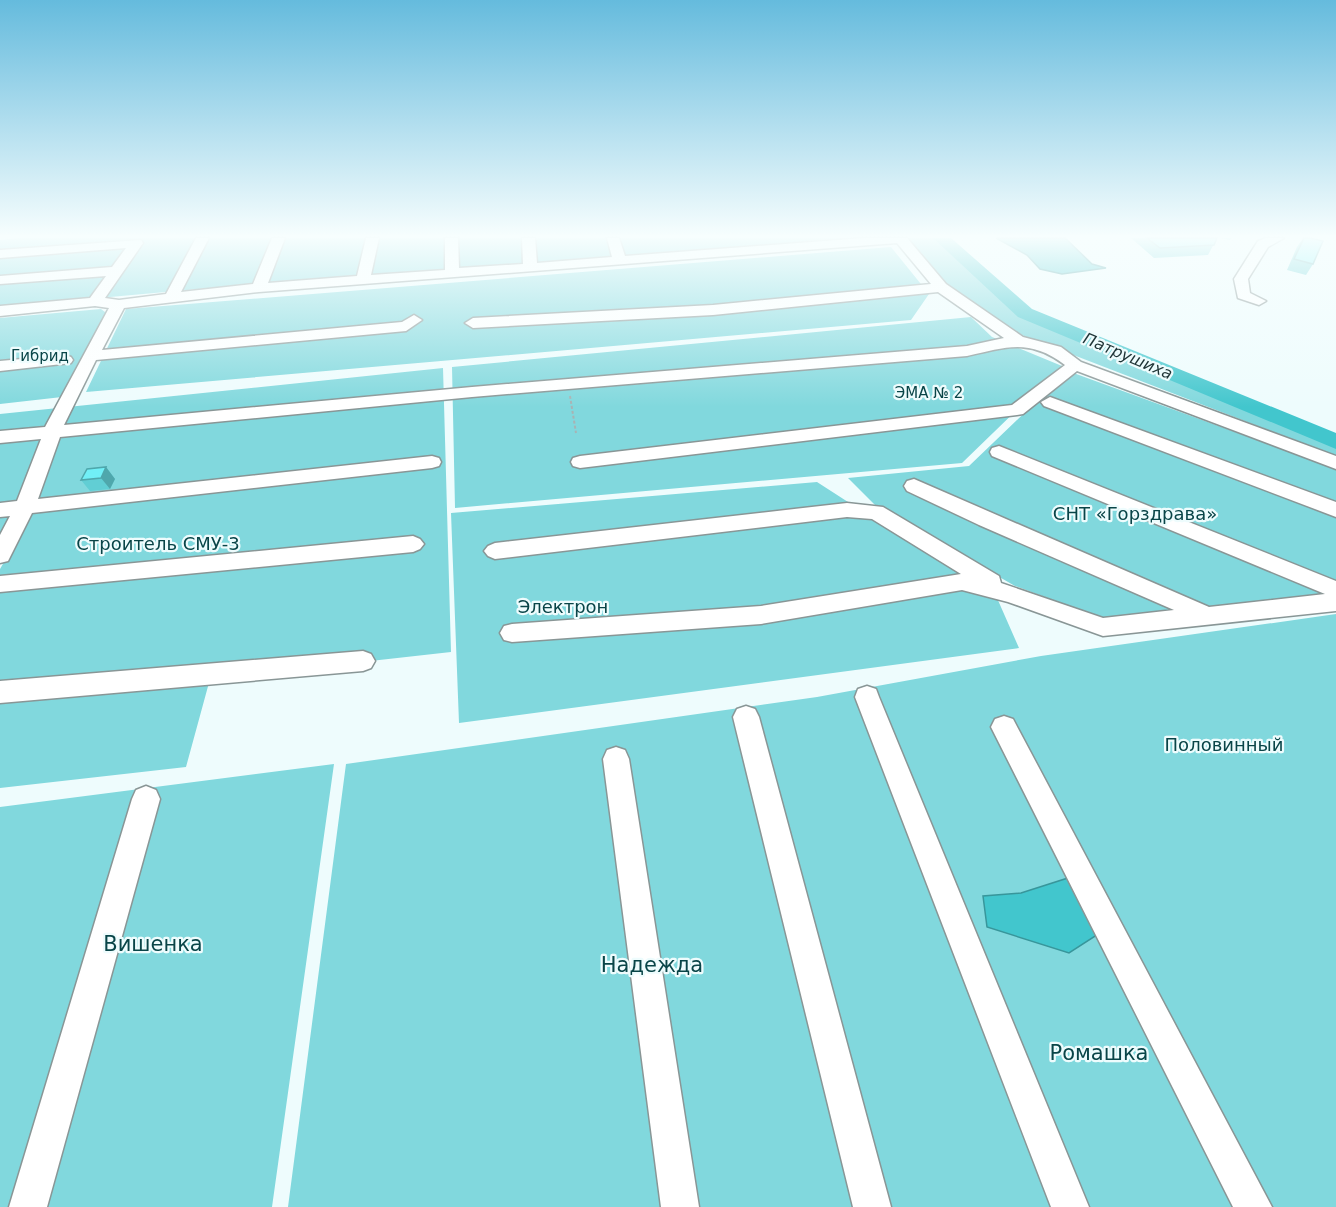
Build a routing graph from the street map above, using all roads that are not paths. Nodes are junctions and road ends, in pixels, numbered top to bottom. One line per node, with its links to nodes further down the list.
1 (100, 294): 8 (street)
2 (190, 294): 6 (street)
3 (868, 294): 12 (street)
4 (951, 294): 13 (street)
5 (1243, 294): 7 (street)
6 (172, 296): 9 (street)
7 (1258, 301)
8 (95, 302): 9 (street); 10 (street)
9 (119, 304): 14 (street)
10 (0, 311)
11 (414, 320): 14 (street)
12 (473, 323)
13 (1017, 340): 16 (street); 19 (street)
14 (92, 356): 19 (street)
15 (65, 360): 17 (street)
16 (1075, 364): 23 (street); 24 (street)
17 (0, 366)
18 (1050, 402): 28 (street)
19 (53, 431): 20 (street); 26 (street)
20 (0, 437)
21 (999, 452): 33 (street)
22 (432, 462): 26 (street)
23 (580, 462)
24 (1336, 463)
25 (914, 486): 36 (street)
26 (26, 507): 27 (street); 31 (street)
27 (0, 510)
28 (1336, 510)
29 (413, 544): 32 (street)
30 (495, 551): 34 (street)
31 (0, 555)
32 (0, 584)
33 (1336, 590)
34 (1011, 594): 36 (street); 37 (street)
35 (1336, 602): 36 (street)
36 (1208, 616)
37 (512, 633)
38 (363, 661): 39 (street)
39 (0, 692)
40 (867, 697): 48 (street)
41 (746, 717): 47 (street)
42 (1004, 727): 49 (street)
43 (616, 759): 46 (street)
44 (146, 799): 45 (street)
45 (28, 1207)
46 (680, 1207)
47 (872, 1207)
48 (1070, 1207)
49 (1253, 1207)

